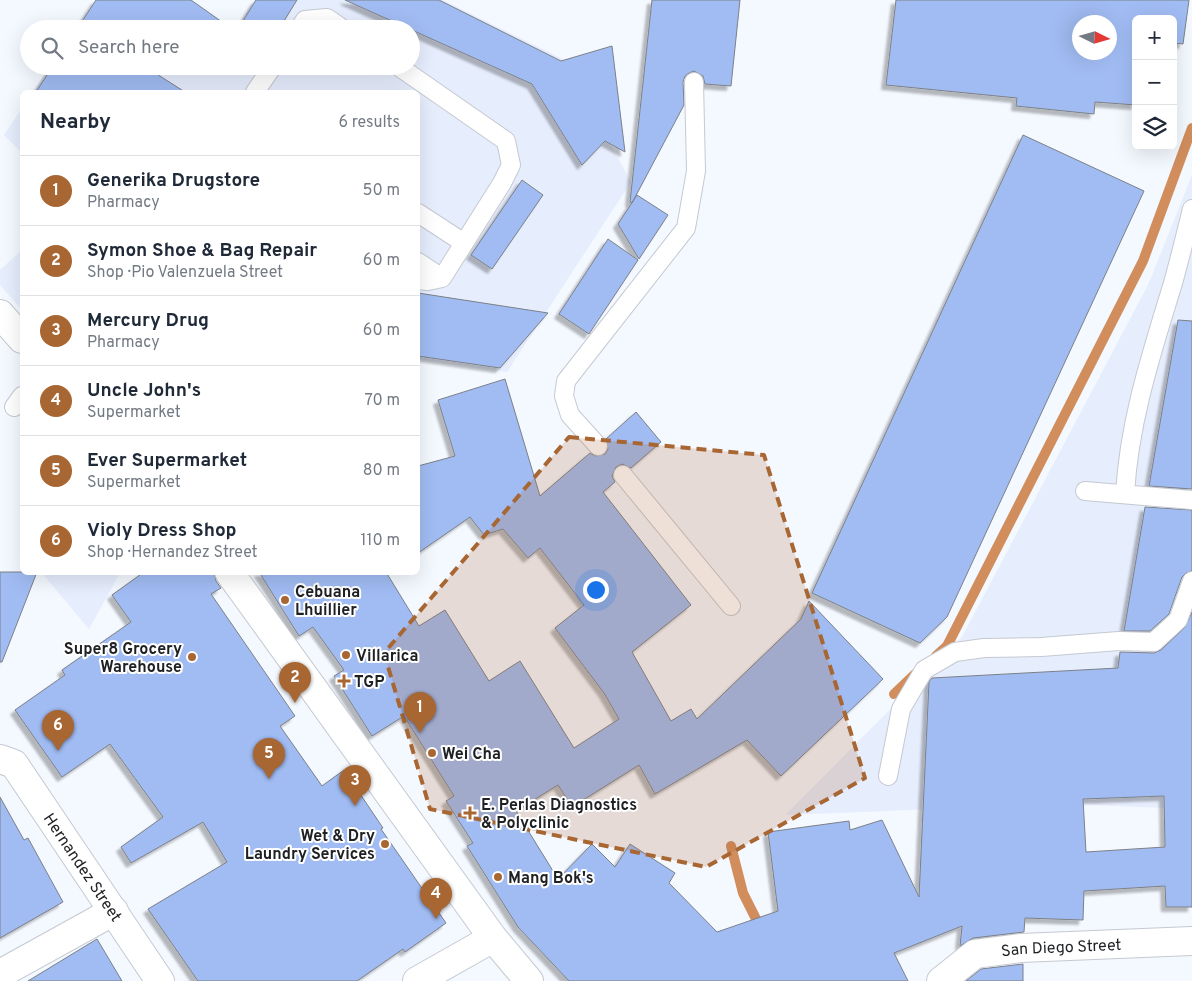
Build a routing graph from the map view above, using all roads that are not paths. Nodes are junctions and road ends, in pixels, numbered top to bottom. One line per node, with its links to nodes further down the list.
1 (305, 20): 2 (lane)
2 (330, 20)
3 (267, 75): 6 (lane)
4 (411, 75): 9 (lane)
5 (694, 82): 15 (lane)
6 (256, 90)
7 (1192, 209): 18 (lane)
8 (420, 214): 9 (lane)
9 (464, 242): 11 (lane)
10 (420, 263): 11 (lane)
11 (442, 278): 12 (lane)
12 (420, 280)
13 (0, 314): 14 (street)
14 (20, 337)
15 (598, 446)
16 (622, 475): 22 (lane)
17 (1085, 491): 18 (lane)
18 (1125, 494): 19 (lane)
19 (1192, 500)
20 (231, 575): 26 (street)
21 (1192, 581): 24 (lane)
22 (731, 606)
23 (0, 760): 25 (street, Hernandez Street)
24 (888, 776)
25 (114, 910): 28 (street); 29 (street, Hernandez Street)
26 (493, 938): 30 (street); 31 (street)
27 (1192, 942): 32 (street, San Diego Street)
28 (0, 974)
29 (160, 981)
30 (417, 981)
31 (529, 981)
32 (941, 981)

